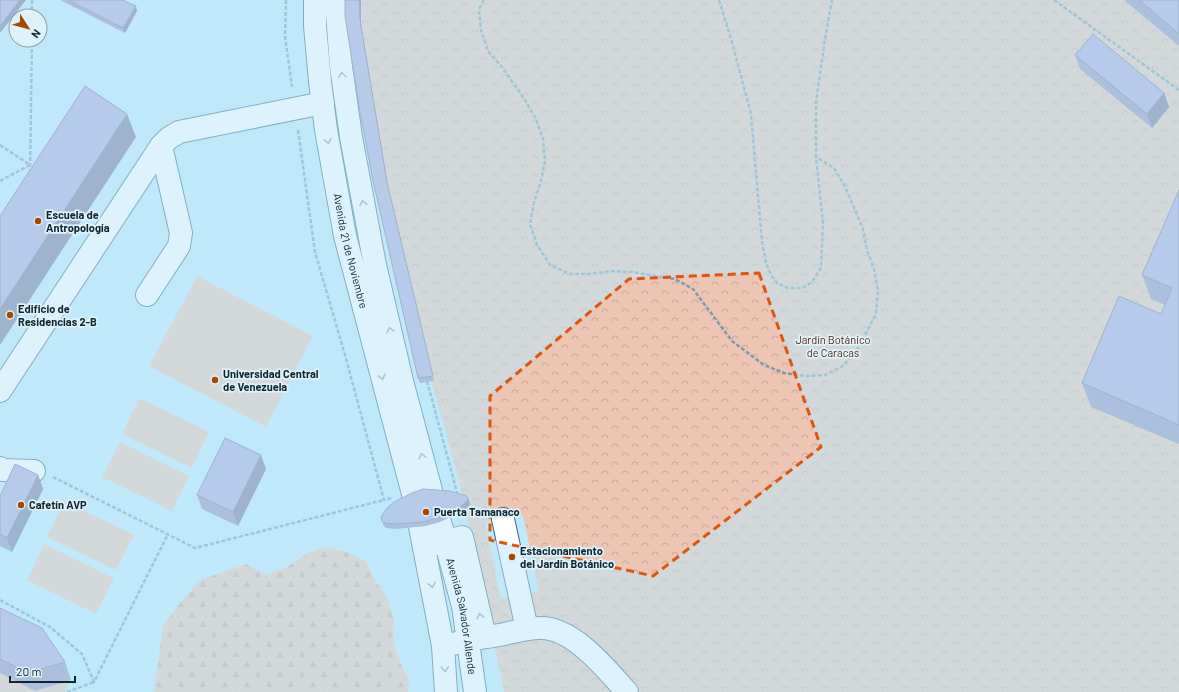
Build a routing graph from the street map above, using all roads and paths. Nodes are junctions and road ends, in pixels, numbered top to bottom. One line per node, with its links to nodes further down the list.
1 (315, 0): 9 (street, Avenida 21 de Noviembre)
2 (336, 0): 9 (street, Avenida 21 de Noviembre, one-way to 2)
3 (484, 0): 12 (path)
4 (719, 0): 12 (path)
5 (832, 0): 12 (path)
6 (1054, 0): 8 (path)
7 (32, 48): 13 (path)
8 (1179, 90)
9 (323, 102): 11 (street)
10 (0, 145): 13 (path)
11 (162, 146): 16 (street); 18 (street)
12 (816, 157)
13 (30, 165): 14 (path); 15 (path)
14 (30, 179)
15 (0, 181)
16 (147, 295)
17 (428, 381): 22 (path)
18 (0, 391)
19 (0, 468): 20 (street)
20 (34, 472): 24 (path)
21 (384, 500): 24 (path)
22 (460, 503)
23 (503, 519): 26 (street)
24 (168, 534): 29 (path)
25 (0, 600): 29 (path)
26 (527, 629): 27 (street); 33 (street)
27 (477, 639): 28 (street); 28 (street, Avenida Salvador Allende, one-way to 28); 32 (street, Avenida Salvador Allende)
28 (443, 646): 31 (street, one-way to 31)
29 (94, 682): 30 (path)
30 (67, 692)
31 (446, 692)
32 (475, 692)
33 (627, 692)

